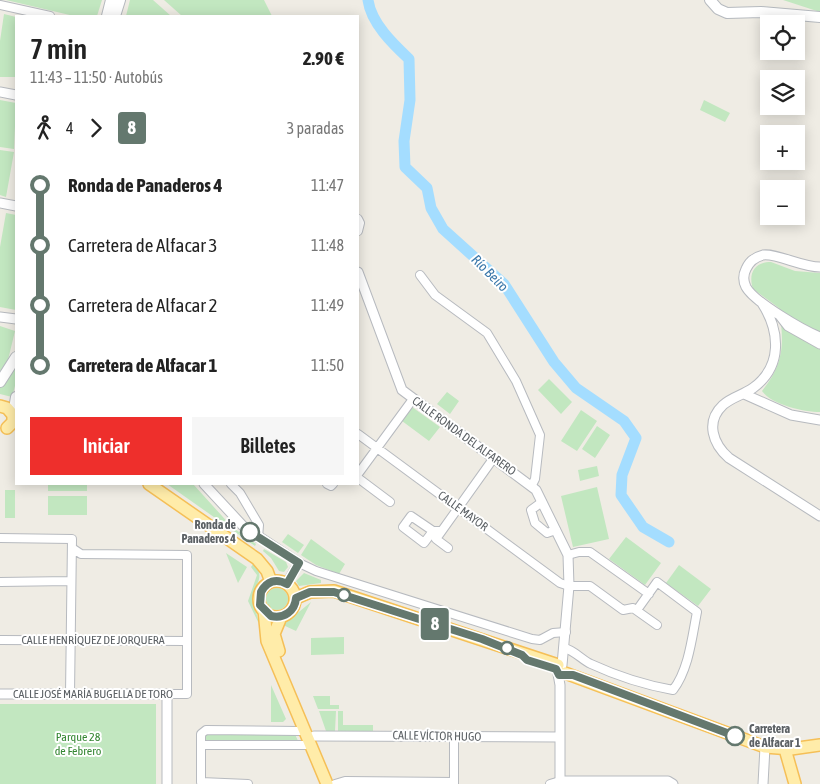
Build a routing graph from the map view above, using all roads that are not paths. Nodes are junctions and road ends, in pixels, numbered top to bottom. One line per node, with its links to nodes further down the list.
1 (111, 0): 6 (main road)
2 (120, 0): 7 (main road)
3 (710, 0): 8 (main road)
4 (0, 5): 5 (street)
5 (45, 15)
6 (107, 15)
7 (116, 15)
8 (820, 17)
9 (0, 92): 10 (street)
10 (15, 94)
11 (0, 203): 12 (street)
12 (15, 206)
13 (820, 267): 16 (street)
14 (359, 275): 25 (street, CALLE RONDA DEL ALFARERO)
15 (420, 275): 38 (street)
16 (762, 303): 17 (street); 24 (street)
17 (776, 311): 20 (street); 21 (street)
18 (0, 317): 19 (street)
19 (15, 320)
20 (820, 337)
21 (820, 344)
22 (15, 359): 23 (main road)
23 (0, 382)
24 (744, 394): 28 (street); 42 (street)
25 (413, 400): 31 (street); 32 (street, CALLE RONDA DEL ALFARERO)
26 (15, 402): 29 (main road)
27 (0, 406): 29 (main road)
28 (820, 420)
29 (11, 423)
30 (359, 435): 31 (street, CALLE MAYOR)
31 (377, 448): 33 (street); 41 (street, CALLE MAYOR)
32 (494, 459): 38 (street, CALLE RONDA DEL ALFARERO); 41 (street)
33 (359, 473)
34 (359, 479): 39 (street)
35 (150, 485): 52 (main road)
36 (205, 485): 45 (street)
37 (232, 485): 45 (street)
38 (532, 485): 40 (street)
39 (390, 502)
40 (542, 502): 43 (street); 43 (street)
41 (458, 507): 47 (street); 54 (street, CALLE MAYOR)
42 (820, 516)
43 (556, 530): 48 (street)
44 (0, 538): 46 (street)
45 (258, 538): 49 (street)
46 (72, 548): 51 (street); 64 (street)
47 (448, 548)
48 (568, 555): 54 (street); 55 (street)
49 (299, 563): 53 (street); 61 (street)
50 (0, 582): 51 (street)
51 (70, 582): 63 (street)
52 (271, 582): 53 (main road); 57 (main road)
53 (287, 584): 56 (main road)
54 (569, 586): 58 (street); 61 (street)
55 (649, 594): 58 (street); 65 (street)
56 (296, 598): 59 (main road); 65 (main road)
57 (264, 610): 59 (main road); 69 (main road)
58 (637, 610): 60 (street)
59 (281, 617): 72 (main road)
60 (657, 625)
61 (566, 632): 65 (street)
62 (0, 640): 63 (street, CALLE HENRÍQUEZ DE JORQUERA)
63 (71, 640): 64 (street, CALLE HENRÍQUEZ DE JORQUERA); 67 (street)
64 (186, 641): 68 (street, CALLE JOSÉ MARÍA BUGELLA DE TORO)
65 (562, 668): 71 (street); 75 (main road)
66 (0, 694): 67 (street, CALLE JOSÉ MARÍA BUGELLA DE TORO)
67 (70, 694): 68 (street, CALLE JOSÉ MARÍA BUGELLA DE TORO)
68 (167, 694): 80 (street)
69 (304, 728): 72 (main road); 73 (street)
70 (454, 736): 71 (street, CALLE VÍCTOR HUGO); 72 (street, CALLE VÍCTOR HUGO); 78 (street)
71 (560, 737): 79 (street)
72 (312, 739): 73 (street); 81 (main road); 82 (main road)
73 (201, 745): 77 (street)
74 (820, 745): 76 (main road)
75 (765, 747): 76 (main road); 85 (street)
76 (785, 749): 86 (main road)
77 (248, 783)
78 (454, 783): 82 (street)
79 (560, 783): 83 (street); 84 (street)
80 (167, 784)
81 (327, 784)
82 (334, 784)
83 (550, 784)
84 (673, 784)
85 (763, 784)
86 (795, 784)

